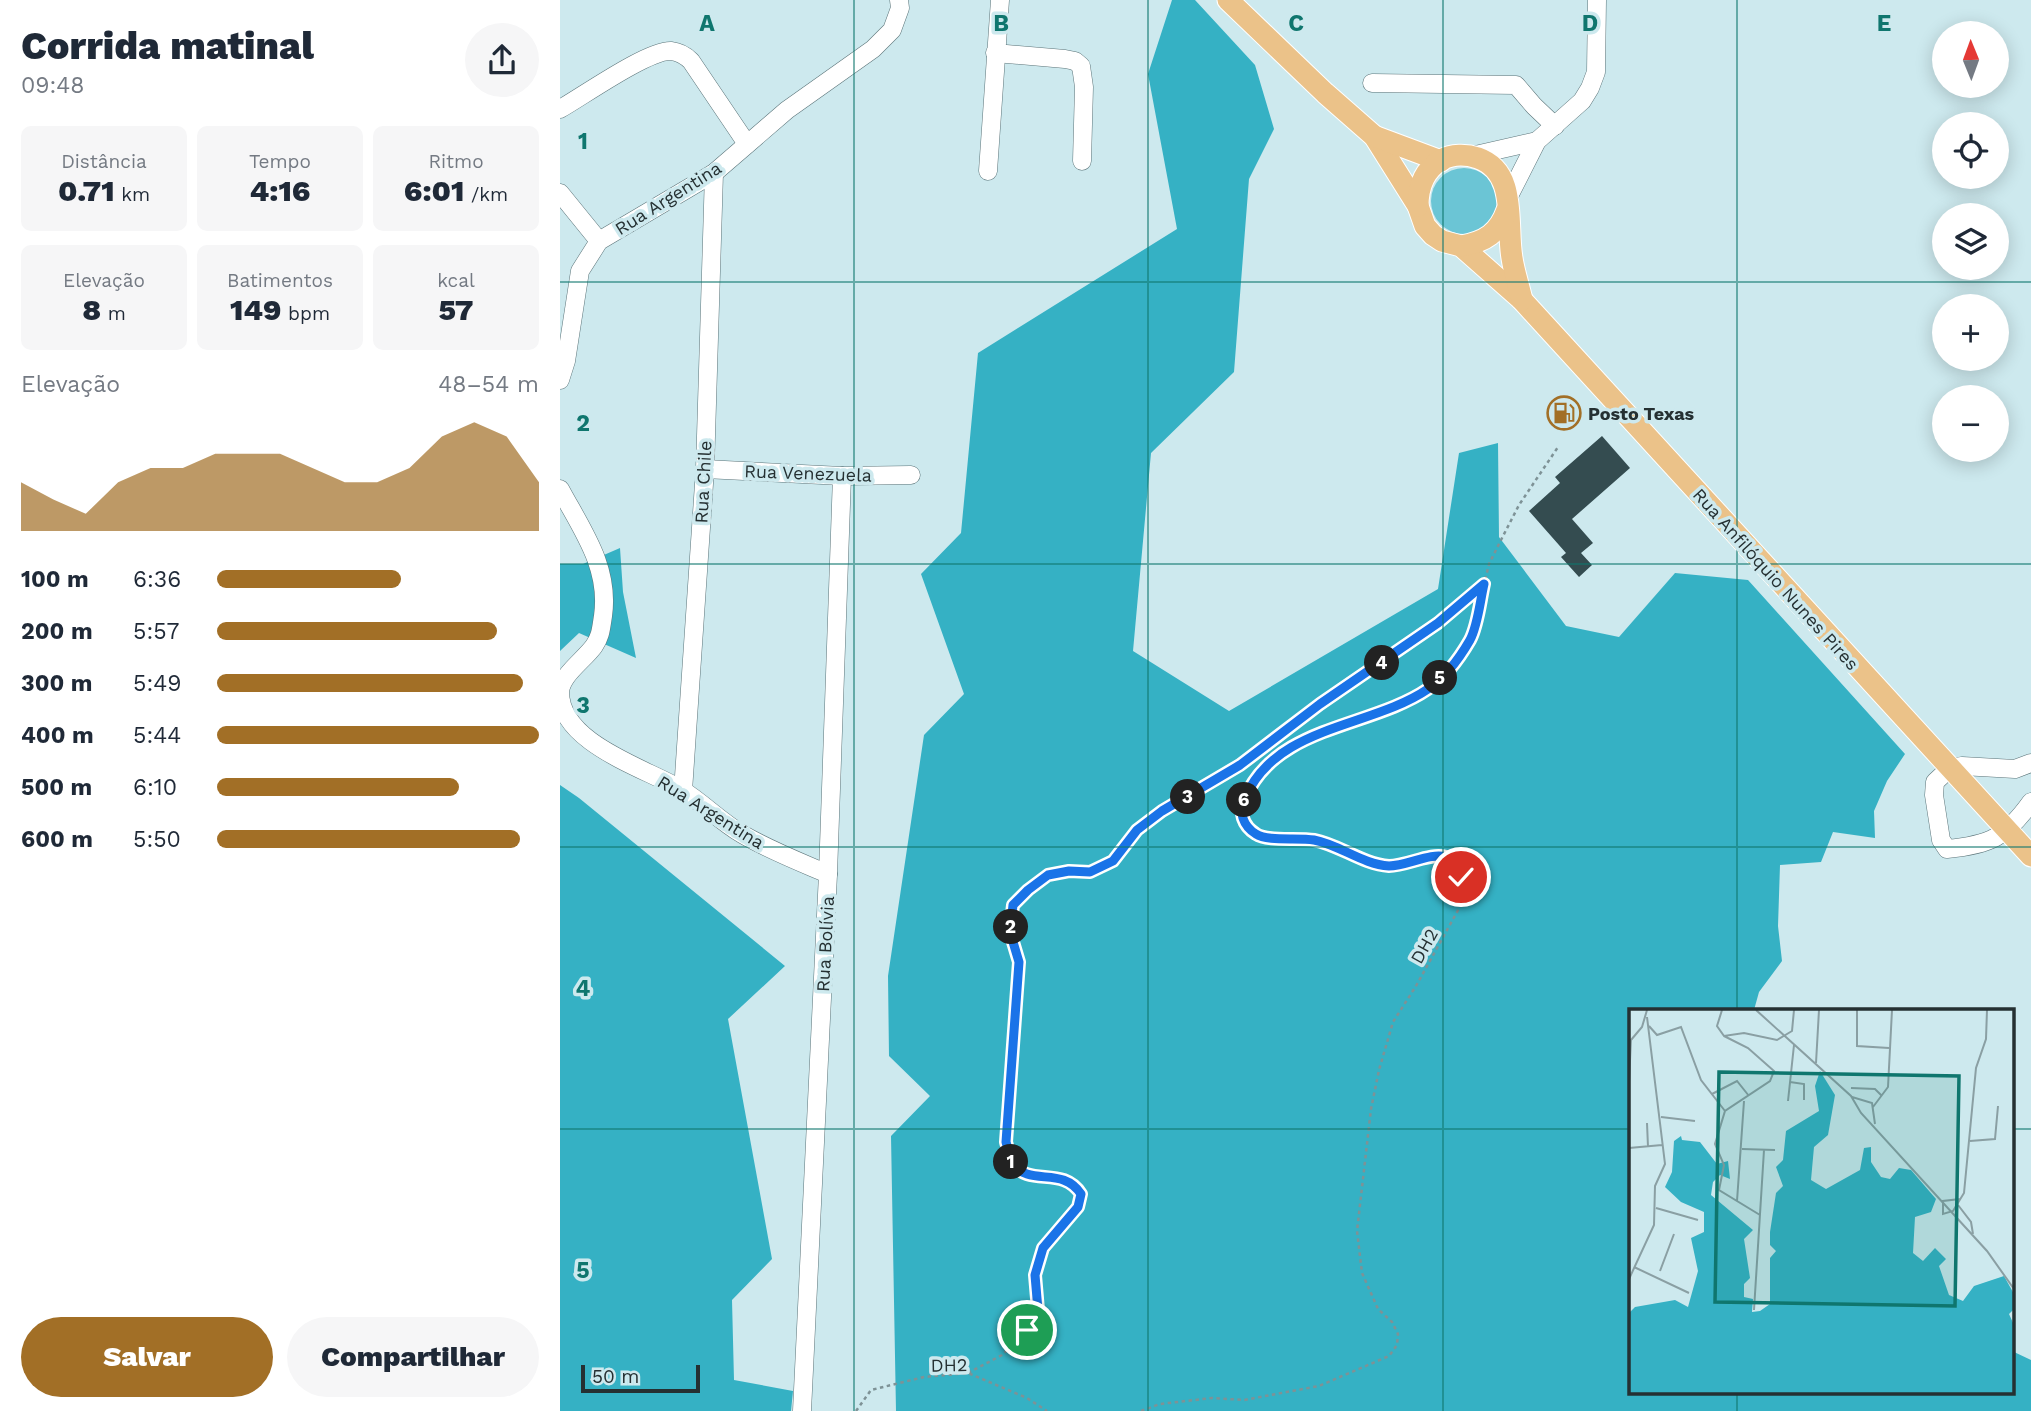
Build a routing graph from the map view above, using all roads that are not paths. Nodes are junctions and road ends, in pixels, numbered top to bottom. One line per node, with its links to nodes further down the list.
1 (899, 0): 11 (street, Rua Argentina)
2 (1000, 0): 5 (street)
3 (1228, 0): 9 (main road, Rua Anfilóquio Nunes Pires)
4 (1597, 0): 8 (street)
5 (995, 53): 13 (street); 15 (street)
6 (1372, 83): 8 (street)
7 (560, 110): 11 (street)
8 (1555, 126): 10 (street)
9 (1374, 136): 14 (main road, Rua Anfilóquio Nunes Pires); 19 (main road, Rua Anfilóquio Nunes Pires)
10 (1537, 141): 12 (street); 18 (street)
11 (747, 144): 16 (street, Rua Argentina)
12 (1471, 156): 14 (main road, Rua Anfilóquio Nunes Pires); 18 (main road, Rua Anfilóquio Nunes Pires)
13 (1082, 161)
14 (1441, 161): 19 (main road)
15 (988, 171)
16 (714, 173): 20 (street, Rua Argentina); 24 (street, Rua Chile)
17 (560, 193): 20 (street)
18 (1508, 204): 21 (main road); 22 (main road, Rua Anfilóquio Nunes Pires)
19 (1418, 206): 21 (main road, Rua Anfilóquio Nunes Pires)
20 (599, 242): 23 (street, Rua Argentina)
21 (1461, 246): 22 (main road, Rua Anfilóquio Nunes Pires)
22 (1522, 300): 29 (main road, Rua Anfilóquio Nunes Pires)
23 (560, 380)
24 (705, 469): 26 (street, Rua Venezuela); 31 (street, Rua Chile)
25 (911, 475): 26 (street, Rua Venezuela)
26 (842, 476): 35 (street, Rua Bolívia)
27 (560, 489): 31 (street, Rua Argentina)
28 (2023, 766): 29 (street); 30 (street)
29 (1950, 768): 33 (main road, Rua Anfilóquio Nunes Pires); 33 (street)
30 (2031, 781)
31 (683, 790): 35 (street, Rua Argentina)
32 (2031, 802): 33 (street)
33 (2008, 831): 34 (main road, Rua Anfilóquio Nunes Pires)
34 (2031, 856)
35 (828, 874): 36 (street, Rua Bolívia)
36 (802, 1411)

